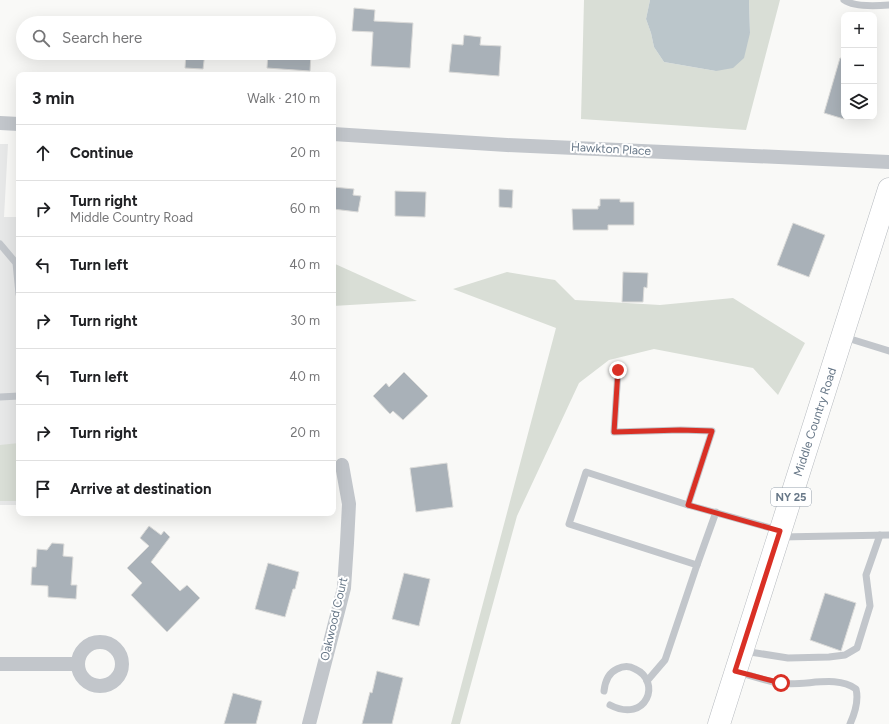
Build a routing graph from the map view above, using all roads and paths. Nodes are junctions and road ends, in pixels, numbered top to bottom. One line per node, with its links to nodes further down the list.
1 (844, 0): 2 (lane)
2 (889, 6)
3 (0, 123): 4 (street)
4 (16, 124)
5 (336, 134): 6 (street, Hawkton Place)
6 (889, 162)
7 (889, 189): 10 (main road, Middle Country Road / NY 25)
8 (0, 244): 9 (lane)
9 (16, 263)
10 (842, 337): 11 (lane); 18 (main road, Middle Country Road / NY 25)
11 (889, 351)
12 (618, 370): 16 (lane)
13 (16, 396): 14 (lane)
14 (0, 397)
15 (342, 465): 28 (street, Oakwood Court)
16 (688, 505): 17 (lane); 21 (lane)
17 (716, 512): 18 (lane); 21 (lane)
18 (779, 534): 19 (lane); 22 (main road, Middle Country Road / NY 25)
19 (880, 535): 20 (lane); 22 (lane)
20 (889, 535)
21 (697, 565): 25 (lane)
22 (738, 661): 29 (main road, Middle Country Road / NY 25); 30 (lane)
23 (0, 664): 24 (street)
24 (77, 664)
25 (647, 681): 26 (lane); 27 (lane)
26 (604, 692)
27 (610, 705)
28 (309, 724)
29 (719, 724)
30 (850, 724)

